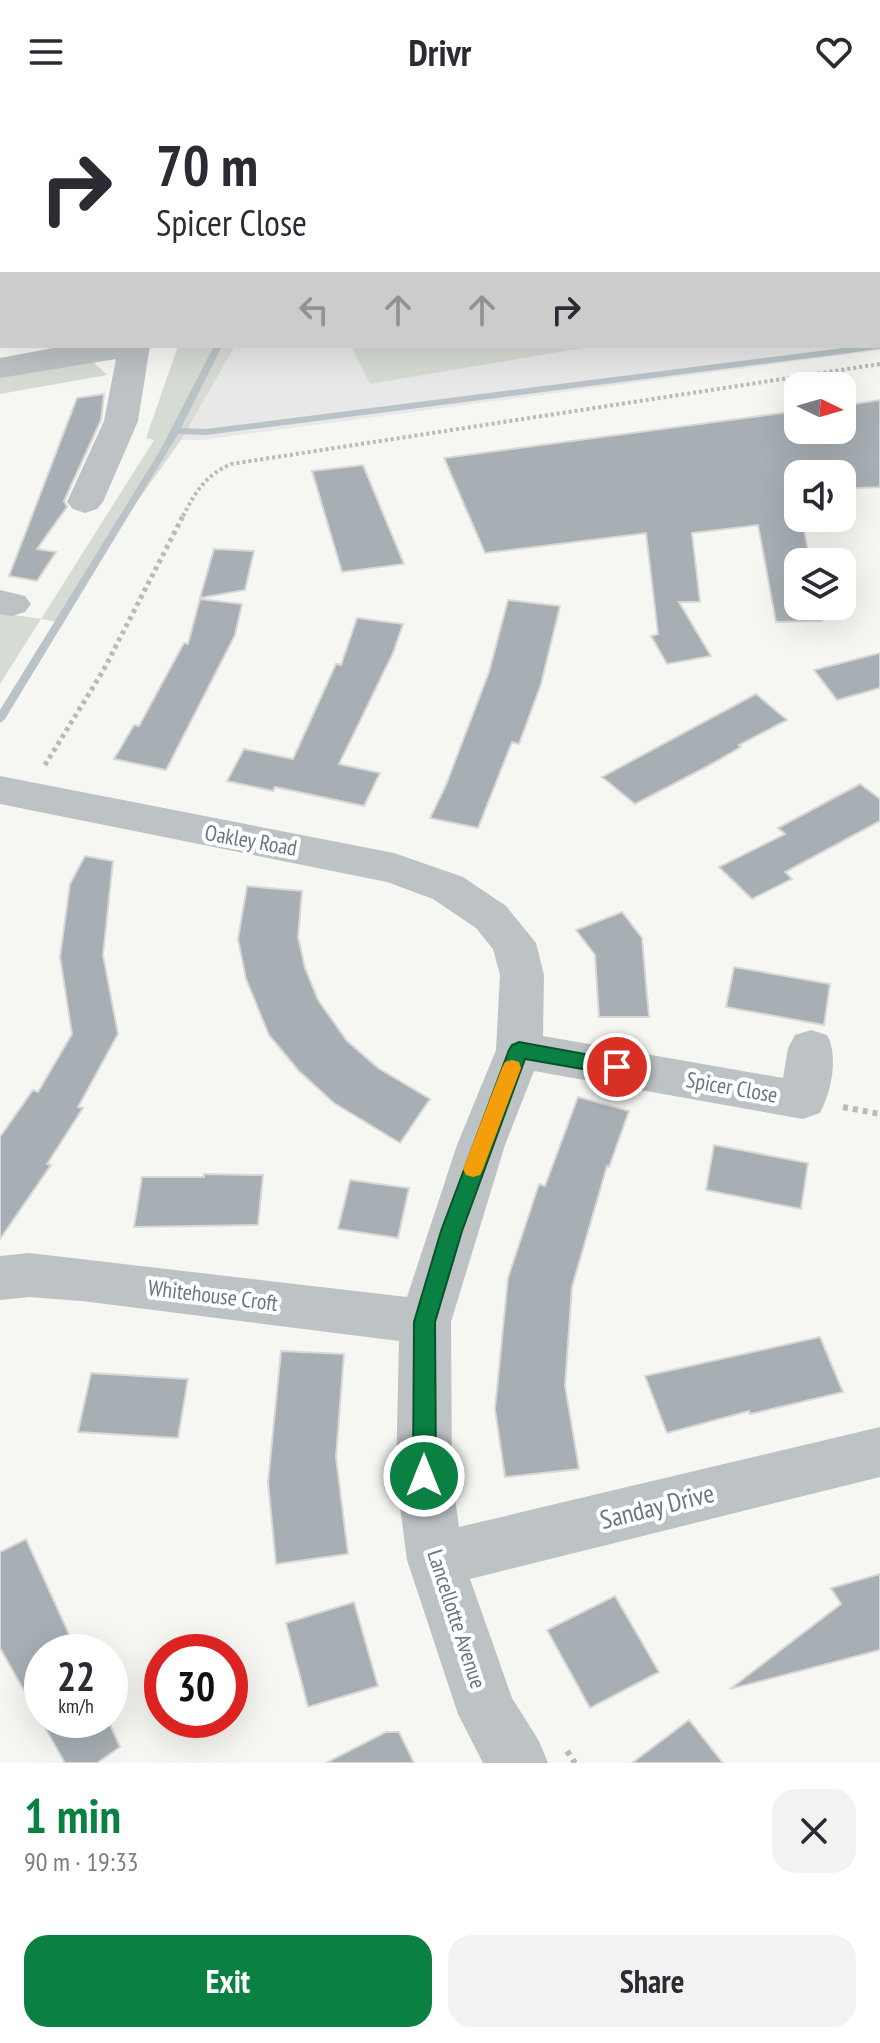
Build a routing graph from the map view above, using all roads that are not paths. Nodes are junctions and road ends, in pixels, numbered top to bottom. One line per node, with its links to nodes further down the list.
1 (118, 348): 3 (street)
2 (134, 348): 4 (street)
3 (0, 368)
4 (85, 502)
5 (0, 790): 6 (street, Oakley Road)
6 (491, 917): 8 (street, Lancellotte Avenue)
7 (811, 1048): 8 (street, Spicer Close)
8 (519, 1050): 10 (street, Lancellotte Avenue)
9 (0, 1278): 10 (street, Whitehouse Croft)
10 (425, 1322): 12 (street, Lancellotte Avenue)
11 (880, 1452): 12 (street, Sanday Drive)
12 (435, 1560): 13 (street, Lancellotte Avenue)
13 (541, 1756)

